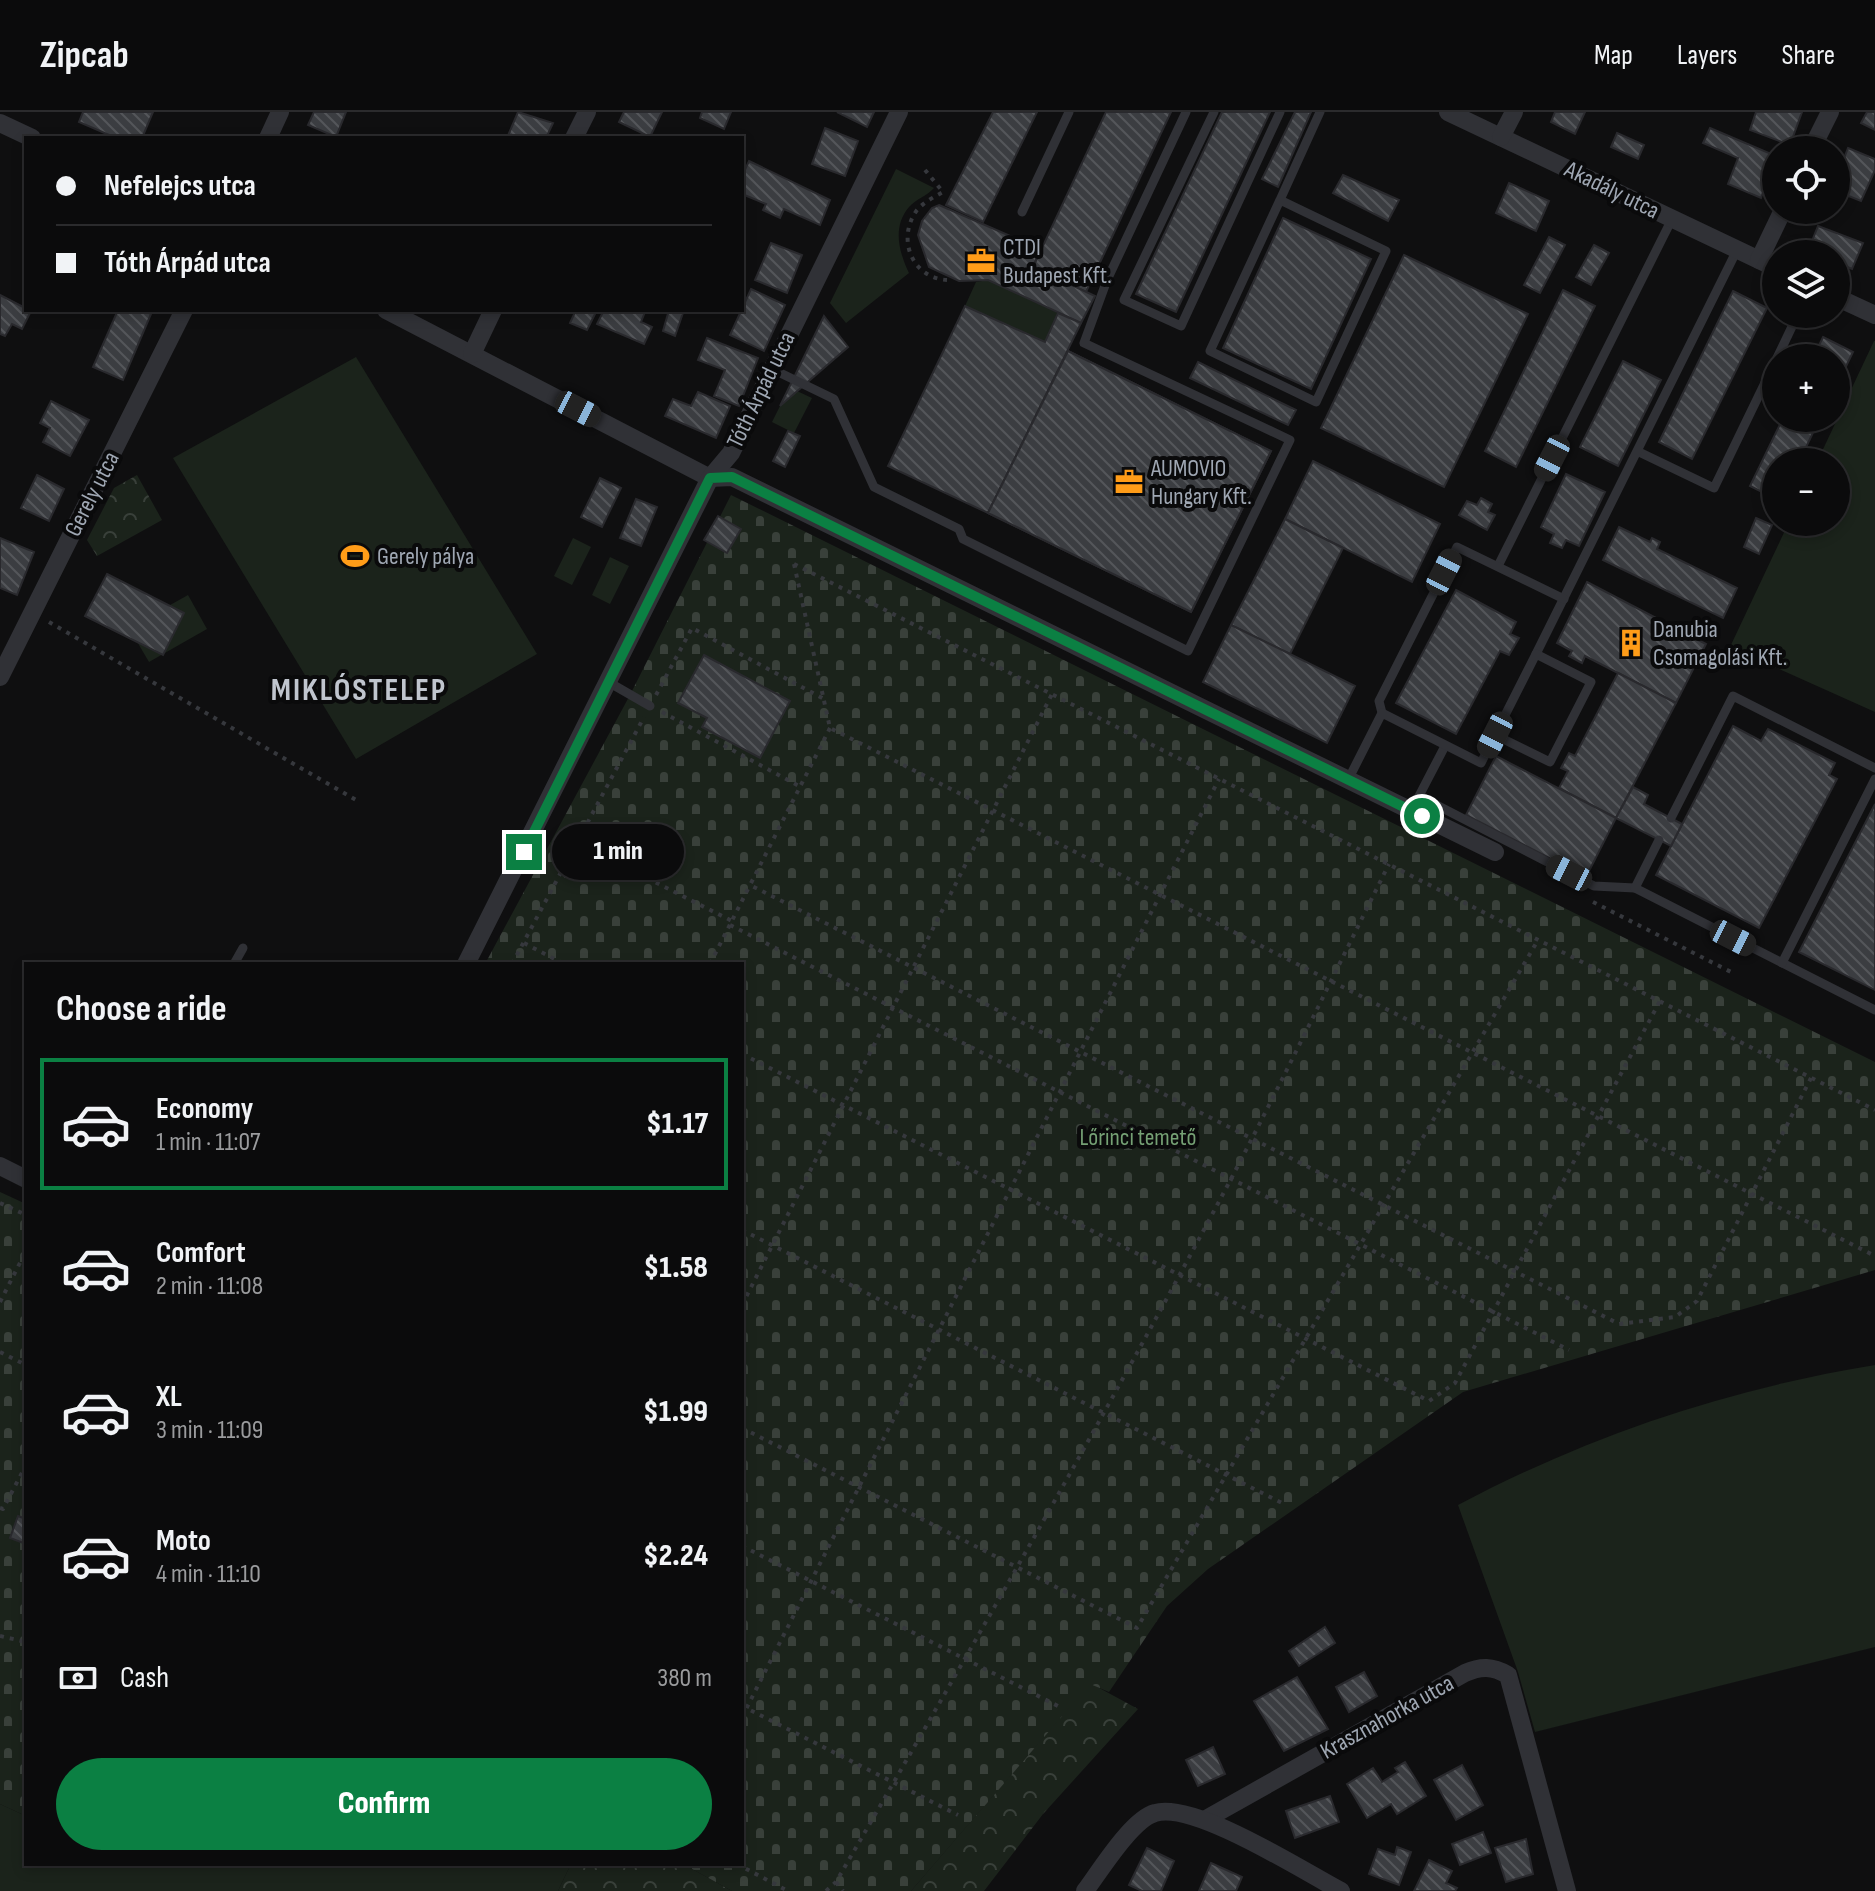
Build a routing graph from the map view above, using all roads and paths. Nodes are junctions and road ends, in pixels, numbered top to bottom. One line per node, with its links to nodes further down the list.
1 (280, 112): 14 (street)
2 (587, 112): 15 (street)
3 (899, 112): 33 (street, Tóth Árpád utca)
4 (1069, 112): 20 (lane)
5 (1186, 112): 33 (lane)
6 (1214, 112): 7 (lane)
7 (1280, 112)
8 (1320, 112): 19 (lane)
9 (1448, 112): 17 (street, Akadály utca)
10 (1514, 112): 17 (street)
11 (1830, 112): 16 (street)
12 (0, 123): 13 (street)
13 (28, 136)
14 (269, 136)
15 (575, 136)
16 (1818, 136)
17 (1501, 137): 21 (street, Akadály utca)
18 (925, 170): 26 (path)
19 (1280, 200): 19 (lane)
20 (1022, 212)
21 (1672, 219): 23 (street, Akadály utca); 37 (lane)
22 (1776, 224): 24 (street)
23 (1737, 250): 24 (street, Akadály utca); 35 (lane)
24 (1759, 260): 25 (street, Akadály utca)
25 (1762, 261)
26 (947, 280)
27 (1850, 303): 31 (street)
28 (183, 312): 39 (street, Gerely utca)
29 (390, 312): 32 (street)
30 (492, 312): 32 (street)
31 (1875, 315)
32 (472, 354): 36 (street)
33 (772, 369): 36 (street, Tóth Árpád utca)
34 (1762, 388): 35 (lane)
35 (1639, 452): 38 (lane)
36 (710, 478): 42 (street, Tóth Árpád utca); 53 (street)
37 (1498, 566): 38 (lane); 46 (lane)
38 (1564, 599): 40 (lane)
39 (33, 613): 41 (street, Gerely utca); 55 (path)
40 (1536, 654): 48 (lane); 48 (lane)
41 (0, 677)
42 (610, 683): 45 (lane); 71 (street, Tóth Árpád utca)
43 (1052, 694): 44 (path); 51 (path); 56 (path)
44 (824, 699): 45 (path); 47 (path)
45 (650, 706): 54 (path); 68 (path)
46 (1382, 713): 49 (lane); 53 (lane)
47 (830, 728): 54 (path); 56 (path)
48 (1495, 735): 49 (lane)
49 (1445, 746): 63 (lane)
50 (1875, 768): 57 (lane)
51 (1219, 779): 60 (path); 64 (path)
52 (1875, 779): 75 (lane)
53 (1348, 780): 59 (street)
54 (800, 786): 62 (path)
55 (356, 800)
56 (993, 811): 64 (path); 76 (path)
57 (1671, 818)
58 (1659, 840): 63 (lane)
59 (1495, 852)
60 (1389, 864): 67 (path); 78 (path)
61 (629, 869): 66 (path)
62 (750, 885): 66 (path); 76 (path)
63 (1635, 888): 75 (lane)
64 (1160, 894): 78 (path); 83 (path)
65 (1579, 895): 77 (path)
66 (731, 923): 74 (path); 80 (path)
67 (1538, 940): 79 (path); 82 (path)
68 (524, 943): 72 (path); 73 (path)
69 (243, 948): 70 (lane)
70 (235, 962)
71 (467, 962)
72 (513, 962)
73 (560, 962)
74 (711, 962)
75 (1782, 963): 81 (lane)
76 (914, 967): 80 (path); 83 (path)
77 (1733, 973)
78 (1331, 979): 82 (path); 90 (path)
79 (1660, 1001): 85 (path); 89 (path)
80 (893, 1008): 86 (path); 87 (path)
81 (1875, 1010)
82 (1473, 1050): 89 (path); 97 (path)
83 (1080, 1051): 86 (path); 90 (path)
84 (744, 1055): 87 (path)
85 (1811, 1078): 88 (path); 95 (path)
86 (1059, 1092): 93 (path); 94 (path)
87 (844, 1105): 94 (path); 101 (path)
88 (1875, 1110)
89 (1599, 1115): 95 (path); 104 (path)
90 (1252, 1138): 93 (path); 97 (path)
91 (0, 1166): 92 (street)
92 (24, 1178)
93 (1231, 1179): 100 (path); 105 (path)
94 (1010, 1189): 105 (path); 109 (path)
95 (1752, 1194): 103 (path); 104 (path)
96 (0, 1203): 98 (path)
97 (1383, 1204): 100 (path); 104 (path)
98 (24, 1214)
99 (744, 1231): 101 (path)
100 (1360, 1244): 108 (path); 110 (path)
101 (772, 1245): 106 (path); 109 (path)
102 (24, 1255): 107 (path)
103 (1875, 1256)
104 (1515, 1271): 108 (path)
105 (1179, 1275): 110 (path); 114 (path)
106 (744, 1301)
107 (0, 1302)
108 (1493, 1311): 110 (path); 111 (path)
109 (939, 1329): 114 (path); 118 (path)
110 (1305, 1338): 117 (path)
111 (1569, 1350)
112 (0, 1352): 113 (path)
113 (24, 1364)
114 (1103, 1412): 117 (path); 122 (path)
115 (744, 1429): 118 (path)
116 (24, 1469): 120 (path)
117 (1226, 1473): 119 (path); 122 (path)
118 (859, 1487): 122 (path); 123 (path)
119 (1284, 1504)
120 (0, 1508)
121 (744, 1547): 123 (path)
122 (1016, 1567): 126 (path)
123 (811, 1581): 126 (path); 128 (path)
124 (0, 1636): 125 (path)
125 (24, 1642)
126 (964, 1658): 127 (path); 129 (path)
127 (1058, 1706)
128 (744, 1707): 129 (path)
129 (893, 1782): 130 (path); 133 (path)
130 (958, 1815)
131 (1206, 1819): 137 (street); 138 (street); 139 (street, Krasznahorka utca)
132 (741, 1866): 134 (path)
133 (836, 1882): 135 (path); 136 (path)
134 (788, 1891)
135 (826, 1891)
136 (843, 1891)
137 (1085, 1891)
138 (1341, 1891)
139 (1567, 1891)

